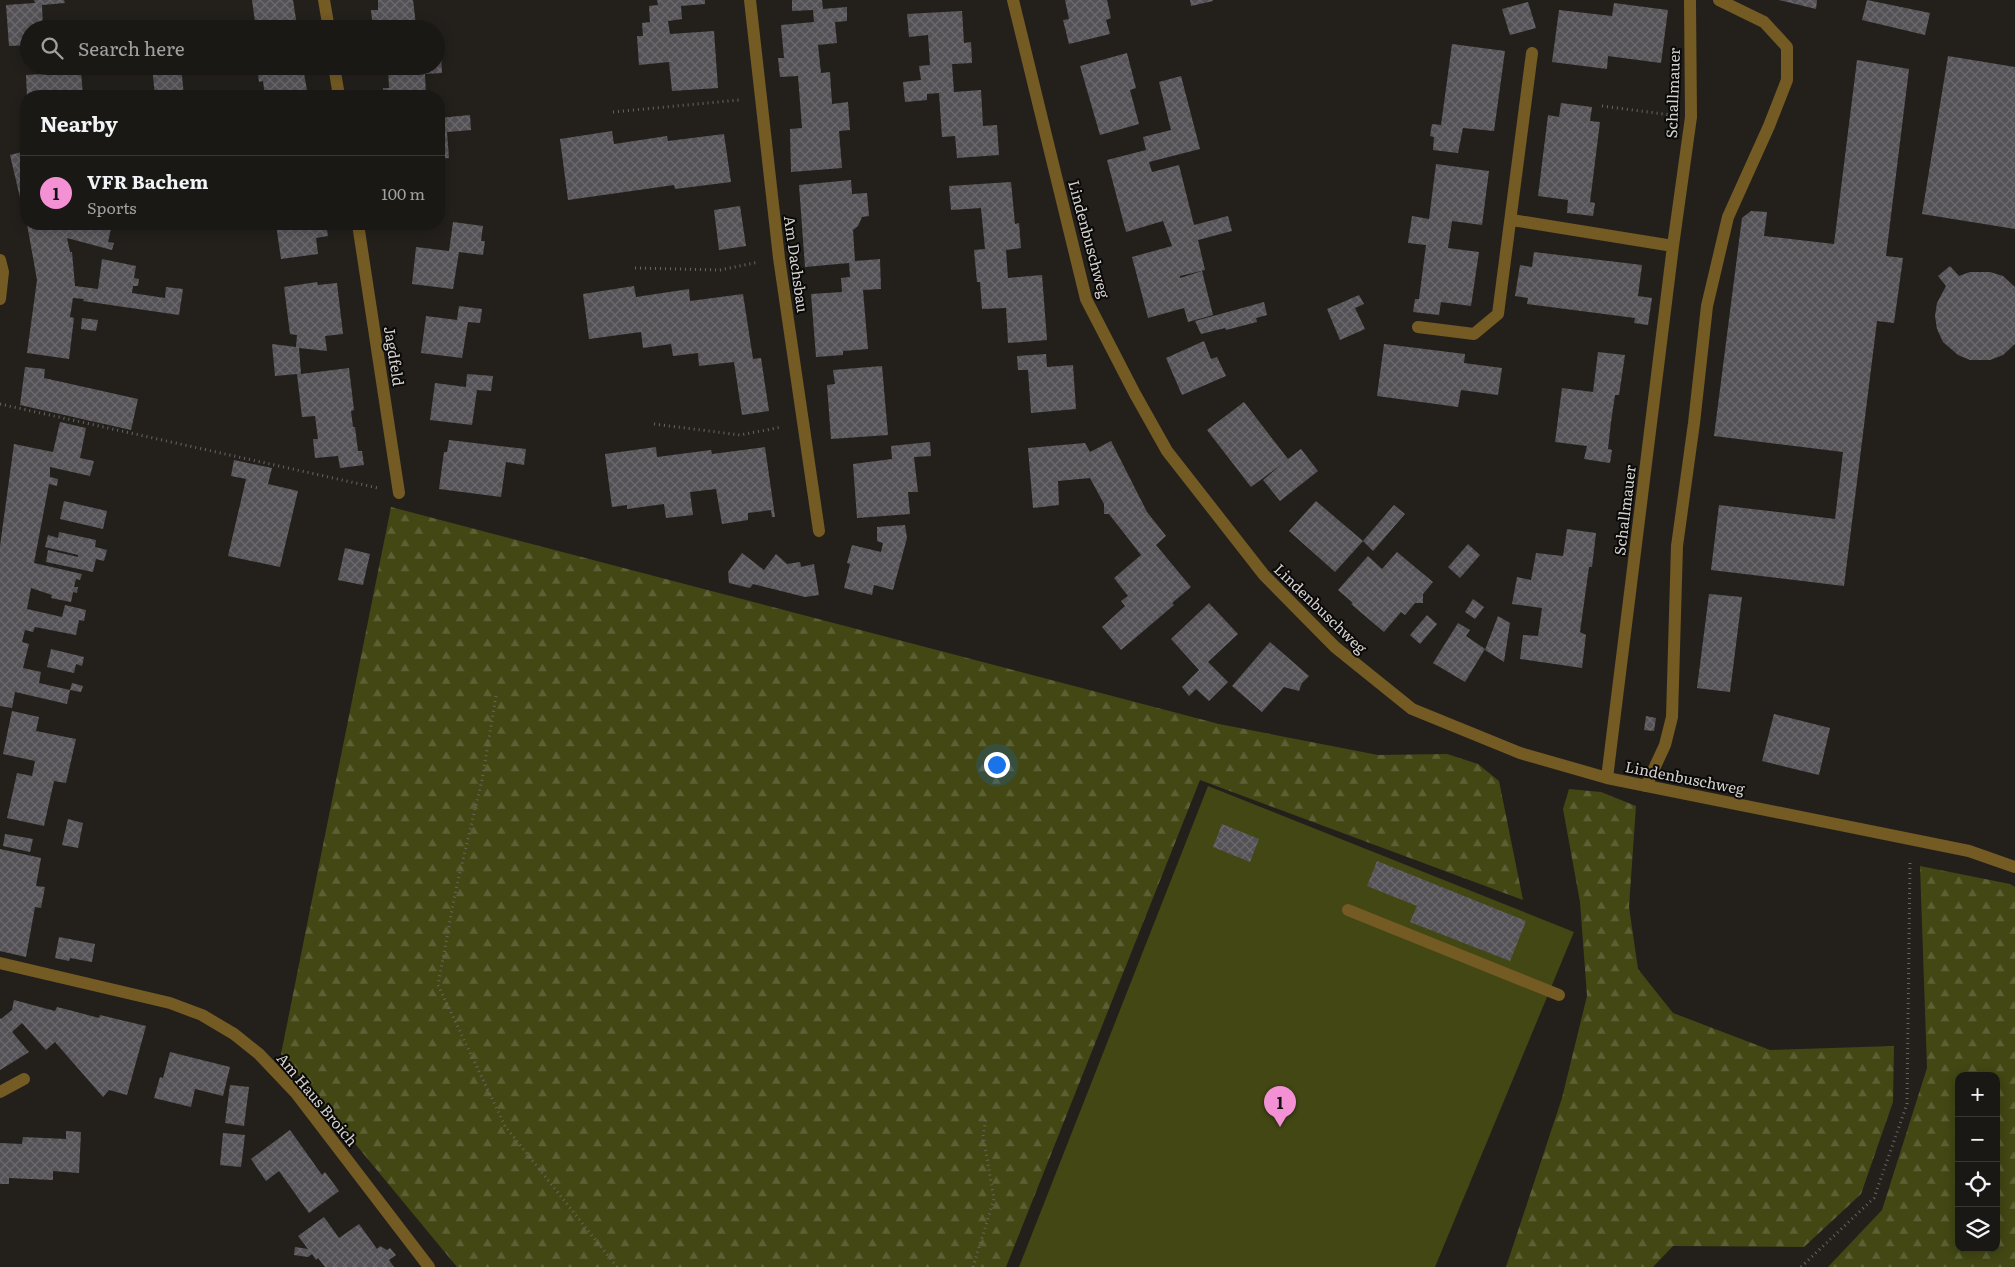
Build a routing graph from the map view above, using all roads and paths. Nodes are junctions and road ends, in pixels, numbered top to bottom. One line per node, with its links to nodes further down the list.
1 (324, 0): 6 (street)
2 (750, 0): 10 (street, Am Dachsbau)
3 (1013, 0): 28 (street, Lindenbuschweg)
4 (1690, 0): 13 (street, Schallmauer)
5 (1719, 0): 29 (street)
6 (327, 20)
7 (1532, 53): 14 (street)
8 (336, 75): 9 (street)
9 (338, 90)
10 (761, 98): 12 (path); 17 (street, Am Dachsbau)
11 (1602, 106): 13 (path)
12 (613, 112)
13 (1691, 117): 16 (street, Schallmauer)
14 (1512, 220): 16 (street); 21 (street)
15 (359, 230): 25 (street, Jagdfeld)
16 (1673, 246): 28 (street, Schallmauer)
17 (779, 258): 19 (path); 23 (street, Am Dachsbau)
18 (0, 260): 20 (street)
19 (635, 268)
20 (0, 299)
21 (1418, 327)
22 (0, 404): 25 (path)
23 (803, 422): 24 (path); 26 (street, Am Dachsbau)
24 (654, 424)
25 (399, 493)
26 (819, 531)
27 (496, 696): 39 (path)
28 (1607, 778): 29 (street, Lindenbuschweg)
29 (1646, 786): 30 (street, Lindenbuschweg)
30 (1911, 839): 31 (street, Lindenbuschweg); 41 (path)
31 (2015, 867)
32 (1348, 910): 34 (street)
33 (0, 963): 38 (street, Am Haus Broich)
34 (1559, 995)
35 (24, 1079): 36 (street)
36 (0, 1092)
37 (986, 1119): 40 (path)
38 (429, 1267)
39 (617, 1267)
40 (973, 1267)
41 (1801, 1267)

